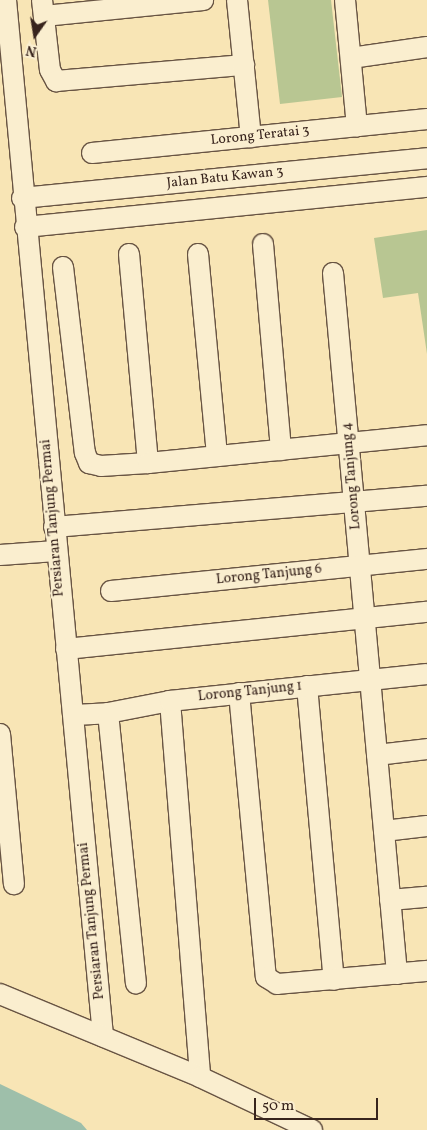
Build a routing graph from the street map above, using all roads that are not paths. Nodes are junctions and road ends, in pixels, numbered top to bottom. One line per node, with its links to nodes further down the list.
1 (6, 0): 15 (street, Persiaran Tanjung Permai)
2 (203, 0): 5 (street)
3 (237, 0): 8 (street)
4 (345, 0): 7 (street)
5 (43, 8): 8 (street)
6 (427, 47): 7 (street)
7 (351, 58): 10 (street)
8 (244, 65): 11 (street)
9 (427, 119): 10 (street, Lorong Teratai 3)
10 (358, 126): 11 (street, Lorong Teratai 3)
11 (252, 137): 12 (street, Lorong Teratai 3)
12 (92, 153)
13 (427, 158): 15 (street, Jalan Batu Kawan 3)
14 (427, 187): 16 (street, Jalan Batu Kawan 3)
15 (22, 198): 16 (street, Persiaran Tanjung Permai)
16 (25, 227): 29 (street, Persiaran Tanjung Permai)
17 (263, 244): 24 (street)
18 (129, 254): 26 (street)
19 (198, 254): 25 (street)
20 (63, 267): 26 (street)
21 (333, 273): 23 (street, Lorong Tanjung 4)
22 (427, 435): 23 (street)
23 (349, 443): 24 (street); 28 (street, Lorong Tanjung 4)
24 (281, 450): 25 (street)
25 (217, 456): 26 (street)
26 (148, 463)
27 (427, 496): 28 (street)
28 (354, 504): 29 (street); 33 (street, Lorong Tanjung 4)
29 (54, 527): 30 (street, Persiaran Tanjung Permai)
30 (56, 551): 31 (street); 37 (street, Persiaran Tanjung Permai)
31 (0, 555)
32 (427, 559): 33 (street, Lorong Tanjung 6)
33 (360, 566): 34 (street, Lorong Tanjung 6); 36 (street, Lorong Tanjung 4)
34 (111, 591)
35 (427, 612): 36 (street)
36 (364, 618): 37 (street); 39 (street, Lorong Tanjung 4)
37 (66, 649): 44 (street, Persiaran Tanjung Permai)
38 (427, 674): 39 (street, Lorong Tanjung 1)
39 (370, 679): 40 (street, Lorong Tanjung 1); 47 (street, Lorong Tanjung 4)
40 (307, 686): 41 (street, Lorong Tanjung 1); 55 (street)
41 (239, 693): 42 (street, Lorong Tanjung 1); 55 (street)
42 (170, 701): 43 (street, Lorong Tanjung 1); 59 (street)
43 (108, 713): 44 (street, Lorong Tanjung 1); 56 (street)
44 (74, 716): 58 (street, Persiaran Tanjung Permai)
45 (0, 734): 50 (street)
46 (427, 749): 47 (street)
47 (377, 755): 49 (street, Lorong Tanjung 4)
48 (427, 826): 49 (street)
49 (384, 831): 52 (street, Lorong Tanjung 4)
50 (14, 884)
51 (427, 896): 52 (street)
52 (390, 900): 54 (street, Lorong Tanjung 4)
53 (427, 971): 54 (street)
54 (397, 974): 55 (street)
55 (334, 980)
56 (136, 984)
57 (0, 994): 58 (street)
58 (104, 1036): 59 (street)
59 (200, 1077): 60 (street)
60 (312, 1130)

